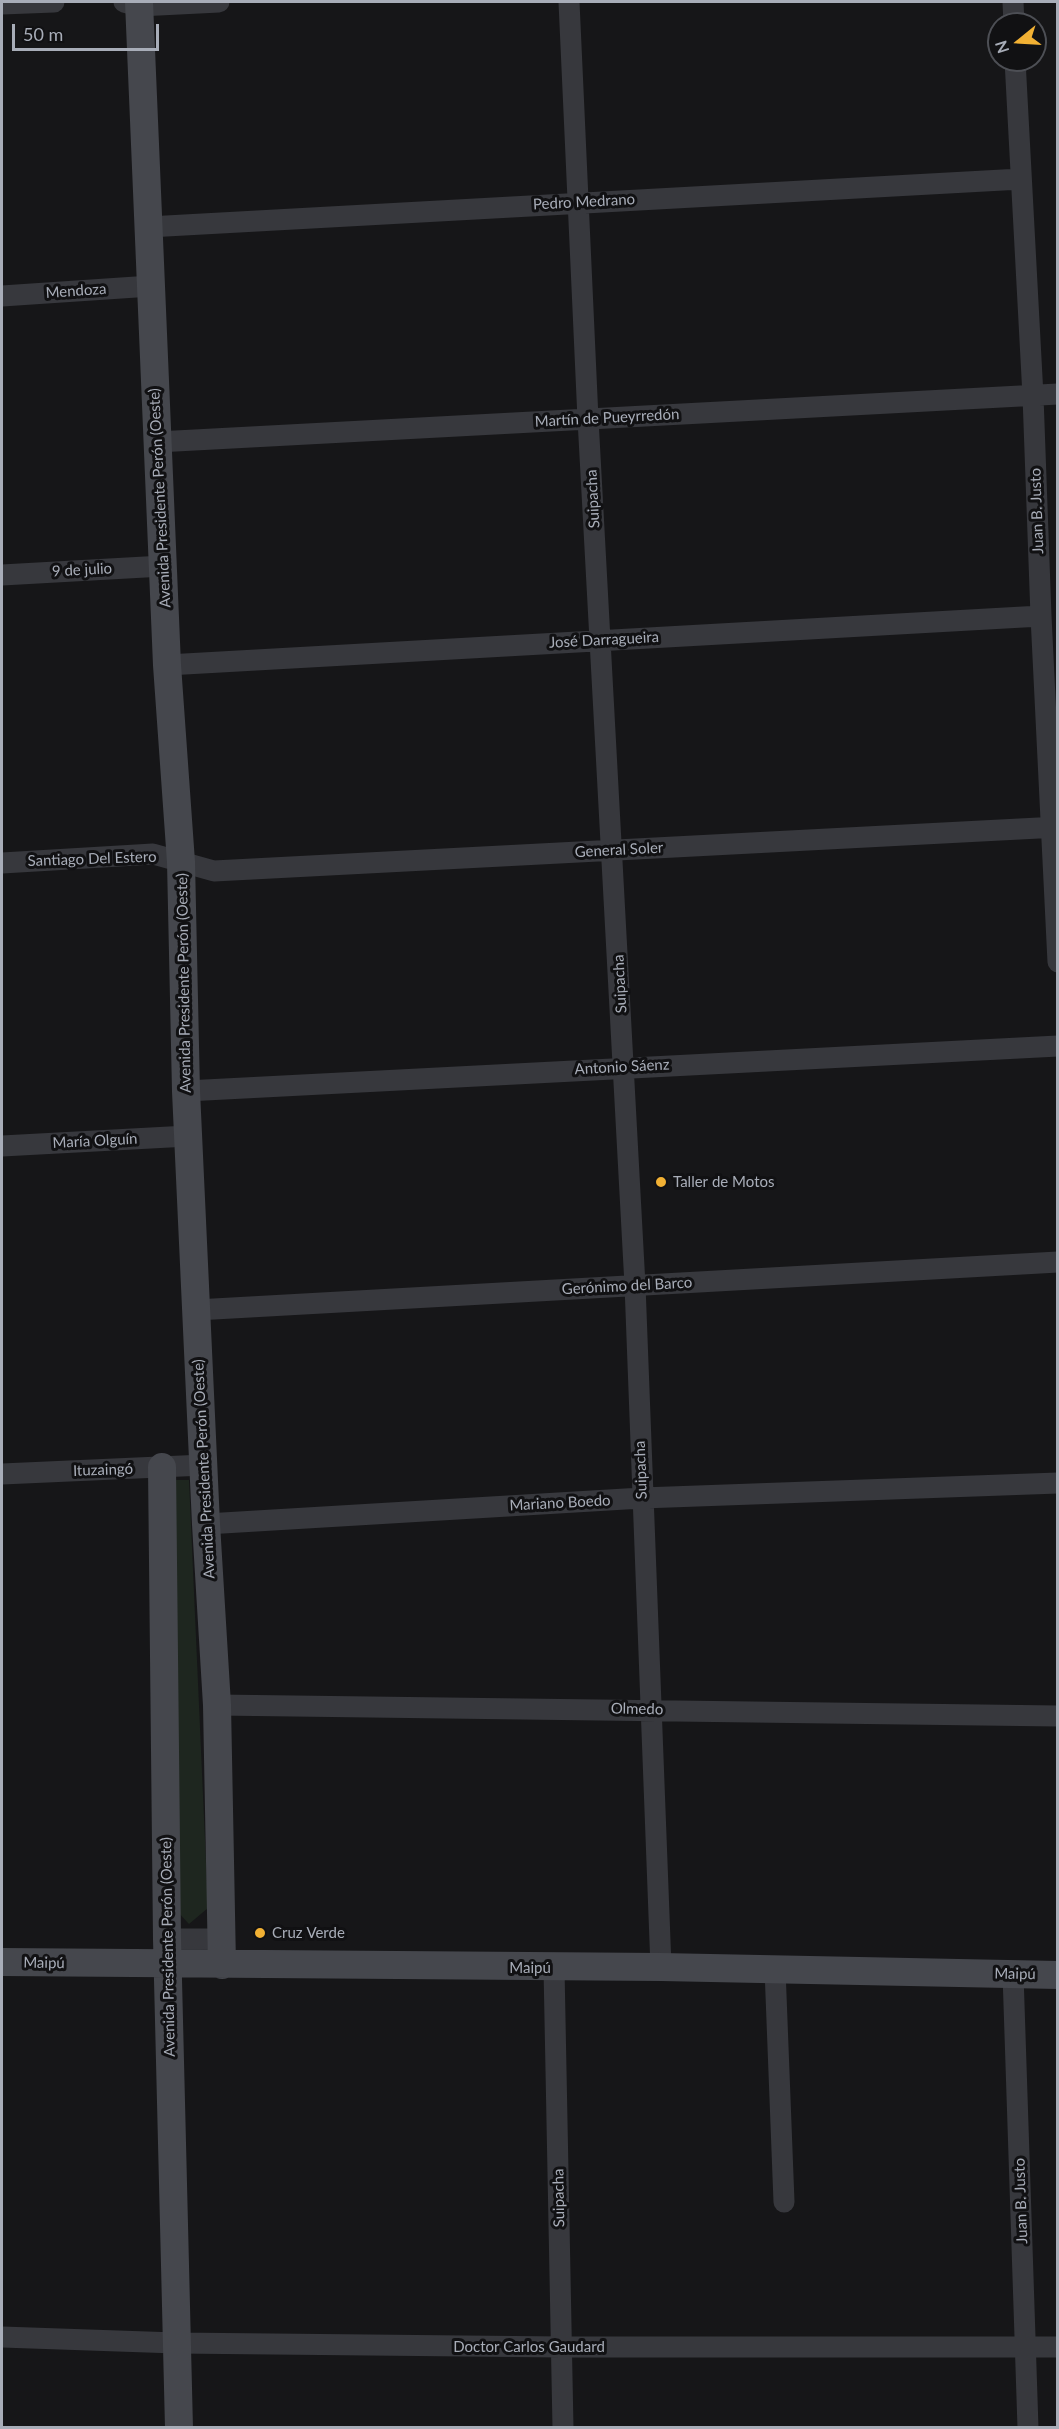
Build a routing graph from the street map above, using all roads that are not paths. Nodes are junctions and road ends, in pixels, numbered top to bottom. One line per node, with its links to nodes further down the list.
1 (54, 2): 5 (street)
2 (219, 2): 4 (street)
3 (569, 2): 8 (street, Suipacha)
4 (134, 3): 9 (main road, Avenida Presidente Perón (Oeste))
5 (2, 4)
6 (1016, 72): 7 (street, Juan B. Justo)
7 (1020, 179): 8 (street, Pedro Medrano); 13 (street, Juan B. Justo)
8 (578, 202): 9 (street, Pedro Medrano); 14 (street, Suipacha)
9 (148, 227): 10 (main road, Avenida Presidente Perón (Oeste))
10 (151, 286): 11 (street, Mendoza); 15 (main road, Avenida Presidente Perón (Oeste))
11 (2, 296)
12 (1058, 394): 13 (street, Martín de Pueyrredón)
13 (1033, 396): 14 (street, Martín de Pueyrredón); 18 (street, Juan B. Justo)
14 (588, 419): 15 (street, Martín de Pueyrredón); 19 (street, Suipacha)
15 (157, 442): 16 (main road, Avenida Presidente Perón (Oeste))
16 (163, 566): 17 (street, 9 de julio); 20 (main road, Avenida Presidente Perón (Oeste))
17 (2, 575)
18 (1041, 616): 19 (street, José Darragueira); 21 (street, Juan B. Justo)
19 (601, 640): 20 (street, José Darragueira); 22 (street, Suipacha)
20 (167, 665): 23 (main road, Avenida Presidente Perón (Oeste))
21 (1055, 827): 22 (street, General Soler); 25 (street, Juan B. Justo)
22 (613, 851): 23 (street, General Soler); 27 (street, Suipacha)
23 (181, 862): 24 (street, Santiago Del Estero); 28 (main road, Avenida Presidente Perón (Oeste))
24 (2, 863)
25 (1058, 962)
26 (1058, 1046): 27 (street, Antonio Sáenz)
27 (624, 1067): 28 (street, Antonio Sáenz); 32 (street, Suipacha)
28 (186, 1091): 29 (main road, Avenida Presidente Perón (Oeste))
29 (188, 1136): 30 (street, María Olguín); 33 (main road, Avenida Presidente Perón (Oeste))
30 (2, 1146)
31 (1058, 1262): 32 (street, Gerónimo del Barco)
32 (635, 1285): 33 (street, Gerónimo del Barco); 38 (street, Suipacha)
33 (196, 1310): 34 (main road, Avenida Presidente Perón (Oeste))
34 (204, 1465): 35 (street, Ituzaingó); 39 (main road, Avenida Presidente Perón (Oeste))
35 (162, 1467): 36 (street, Ituzaingó); 43 (main road, Avenida Presidente Perón (Oeste))
36 (2, 1474)
37 (1058, 1483): 38 (street, Mariano Boedo)
38 (642, 1498): 39 (street, Mariano Boedo); 41 (street, Suipacha)
39 (206, 1524): 40 (main road, Avenida Presidente Perón (Oeste))
40 (217, 1705): 41 (street, Olmedo); 44 (main road, Avenida Presidente Perón (Oeste))
41 (651, 1710): 42 (street, Olmedo); 46 (street, Suipacha)
42 (1058, 1716)
43 (167, 1952): 44 (main road, Maipú); 45 (main road, Maipú); 53 (main road, Avenida Presidente Perón (Oeste))
44 (221, 1952): 47 (main road, Maipú)
45 (2, 1962)
46 (661, 1967): 47 (main road, Maipú); 48 (main road, Maipú)
47 (554, 1968): 54 (street, Suipacha)
48 (775, 1969): 49 (main road, Maipú); 51 (street)
49 (1013, 1974): 50 (main road, Maipú); 55 (street, Juan B. Justo)
50 (1058, 1975)
51 (784, 2202)
52 (2, 2337): 53 (street, Doctor Carlos Gaudard)
53 (176, 2343): 54 (street, Doctor Carlos Gaudard); 57 (main road, Avenida Presidente Perón (Oeste))
54 (562, 2347): 55 (street, Doctor Carlos Gaudard); 58 (street, Suipacha)
55 (1026, 2347): 56 (street, Doctor Carlos Gaudard); 59 (street, Juan B. Justo)
56 (1058, 2348)
57 (179, 2427)
58 (564, 2427)
59 (1028, 2427)

